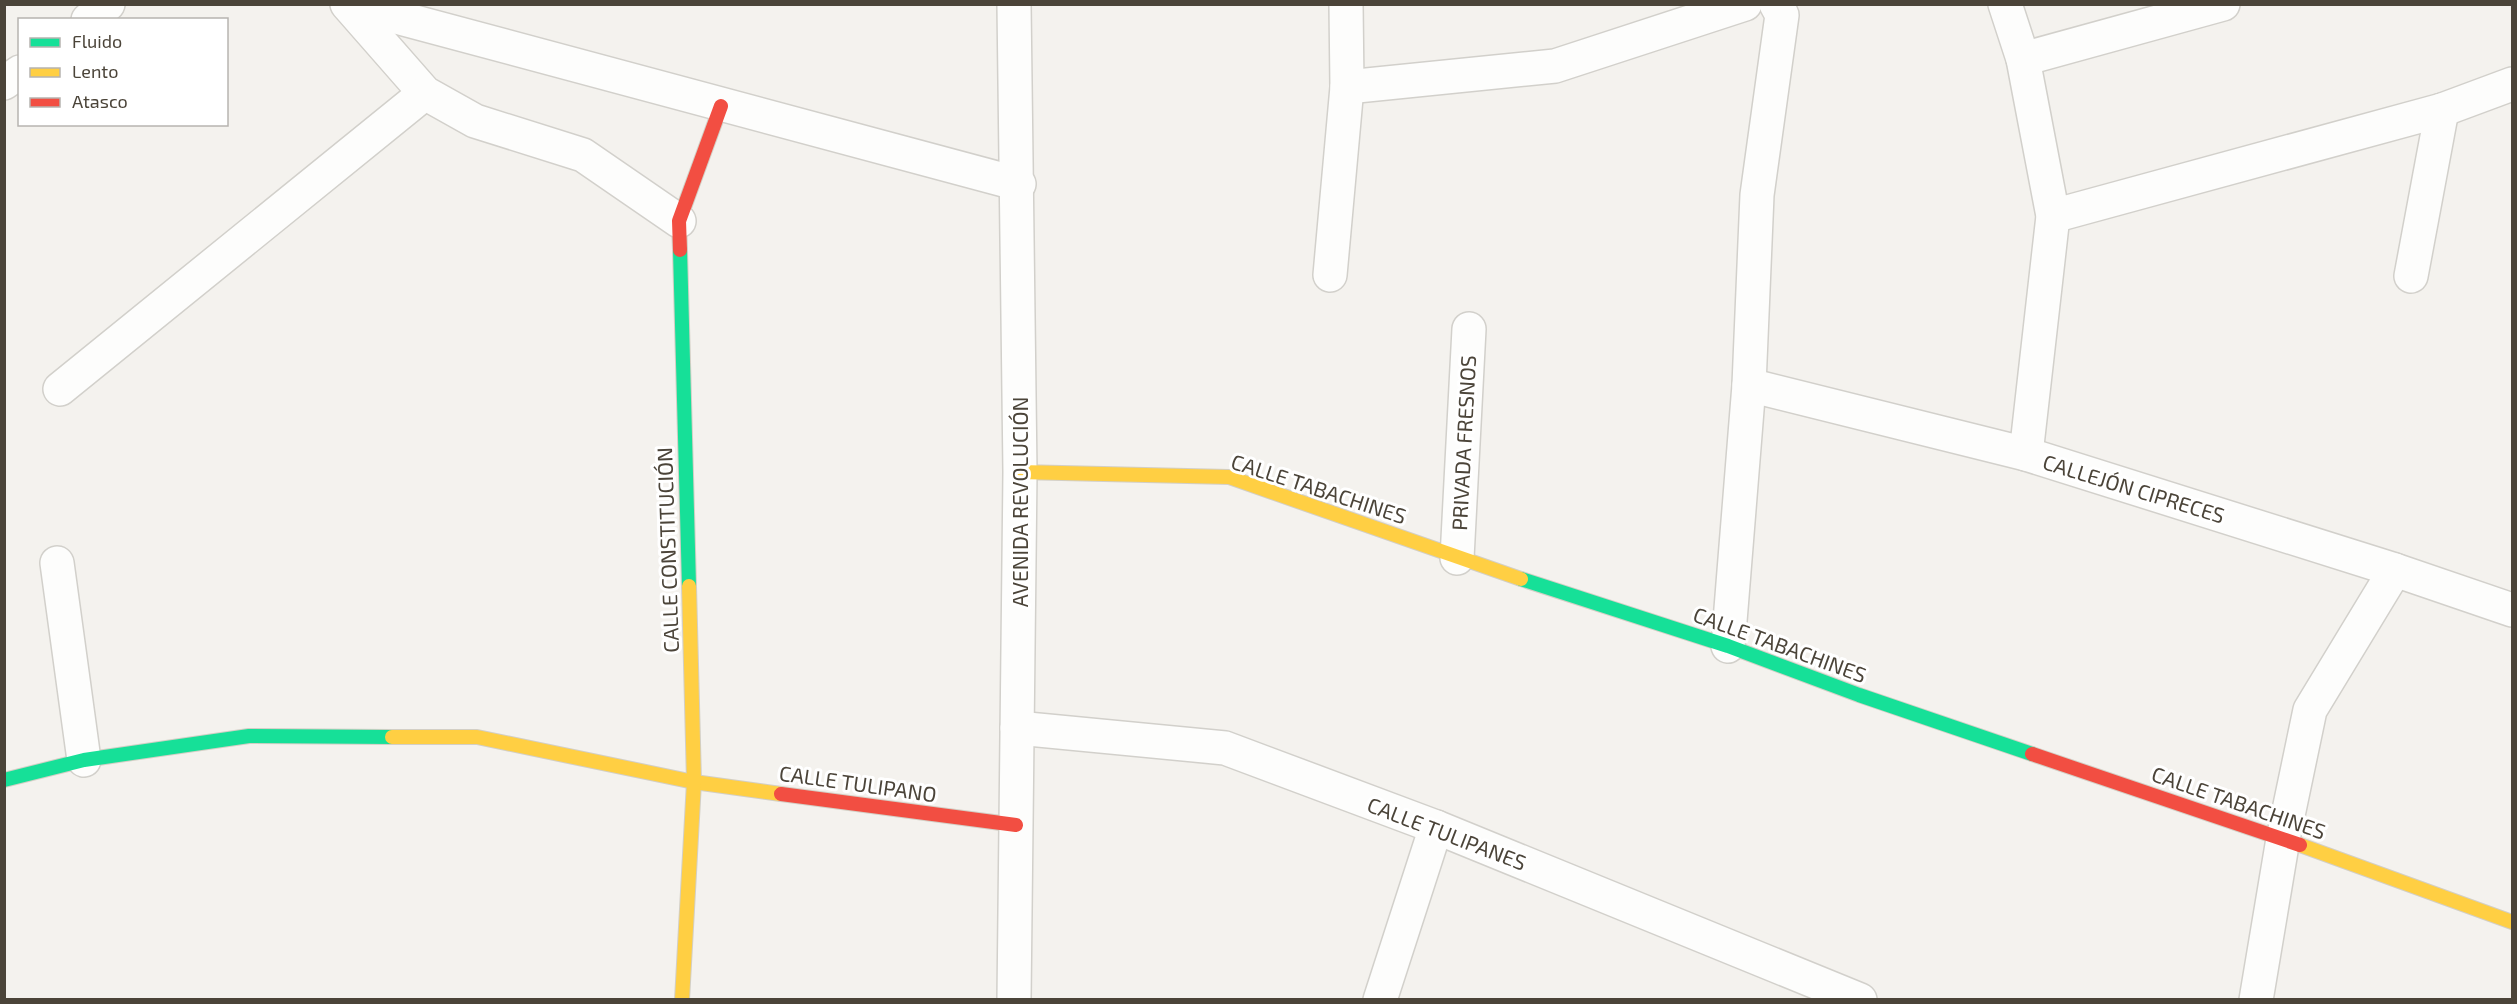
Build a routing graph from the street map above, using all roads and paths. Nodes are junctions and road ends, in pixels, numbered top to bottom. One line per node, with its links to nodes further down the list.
1 (108, 4): 9 (street)
2 (347, 4): 15 (street); 16 (street)
3 (1014, 4): 18 (street, AVENIDA REVOLUCIÓN)
4 (1346, 4): 14 (street)
5 (1744, 4): 14 (street)
6 (1776, 4): 24 (street)
7 (2005, 4): 10 (street)
8 (2223, 4): 10 (street)
9 (90, 18)
10 (2024, 59): 19 (street)
11 (18, 73): 12 (street)
12 (4, 83)
13 (2512, 84): 17 (street)
14 (1347, 87): 21 (street)
15 (425, 93): 20 (street); 25 (street)
16 (721, 106): 18 (street); 20 (street, CALLE CONSTITUCIÓN)
17 (2442, 110): 19 (street); 22 (street)
18 (1018, 184): 27 (street, AVENIDA REVOLUCIÓN)
19 (2053, 216): 26 (street)
20 (679, 221): 36 (street, CALLE CONSTITUCIÓN)
21 (1330, 275)
22 (2411, 276)
23 (1469, 329): 28 (street, PRIVADA FRESNOS)
24 (1749, 385): 26 (street, CALLEJÓN CIPRECES); 32 (street)
25 (60, 389)
26 (2026, 454): 30 (street, CALLEJÓN CIPRECES)
27 (1020, 472): 28 (street, CALLE TABACHINES); 33 (street, AVENIDA REVOLUCIÓN)
28 (1457, 558): 32 (street, CALLE TABACHINES)
29 (57, 563): 34 (street)
30 (2395, 570): 31 (street, CALLEJÓN CIPRECES); 39 (street)
31 (2512, 610)
32 (1728, 646): 39 (street, CALLE TABACHINES)
33 (1017, 729): 37 (street, AVENIDA REVOLUCIÓN); 38 (street, CALLE TULIPANES)
34 (84, 760): 35 (street, CALLE TULIPANO); 36 (street, CALLE TULIPANO)
35 (4, 780)
36 (694, 782): 37 (street, CALLE TULIPANO); 41 (street, CALLE CONSTITUCIÓN)
37 (1016, 825): 42 (street, AVENIDA REVOLUCIÓN)
38 (1436, 827): 43 (street); 44 (street, CALLE TULIPANES)
39 (2283, 839): 40 (street, CALLE TABACHINES); 45 (street)
40 (2512, 922)
41 (682, 999)
42 (1014, 999)
43 (1380, 999)
44 (1860, 999)
45 (2256, 999)

